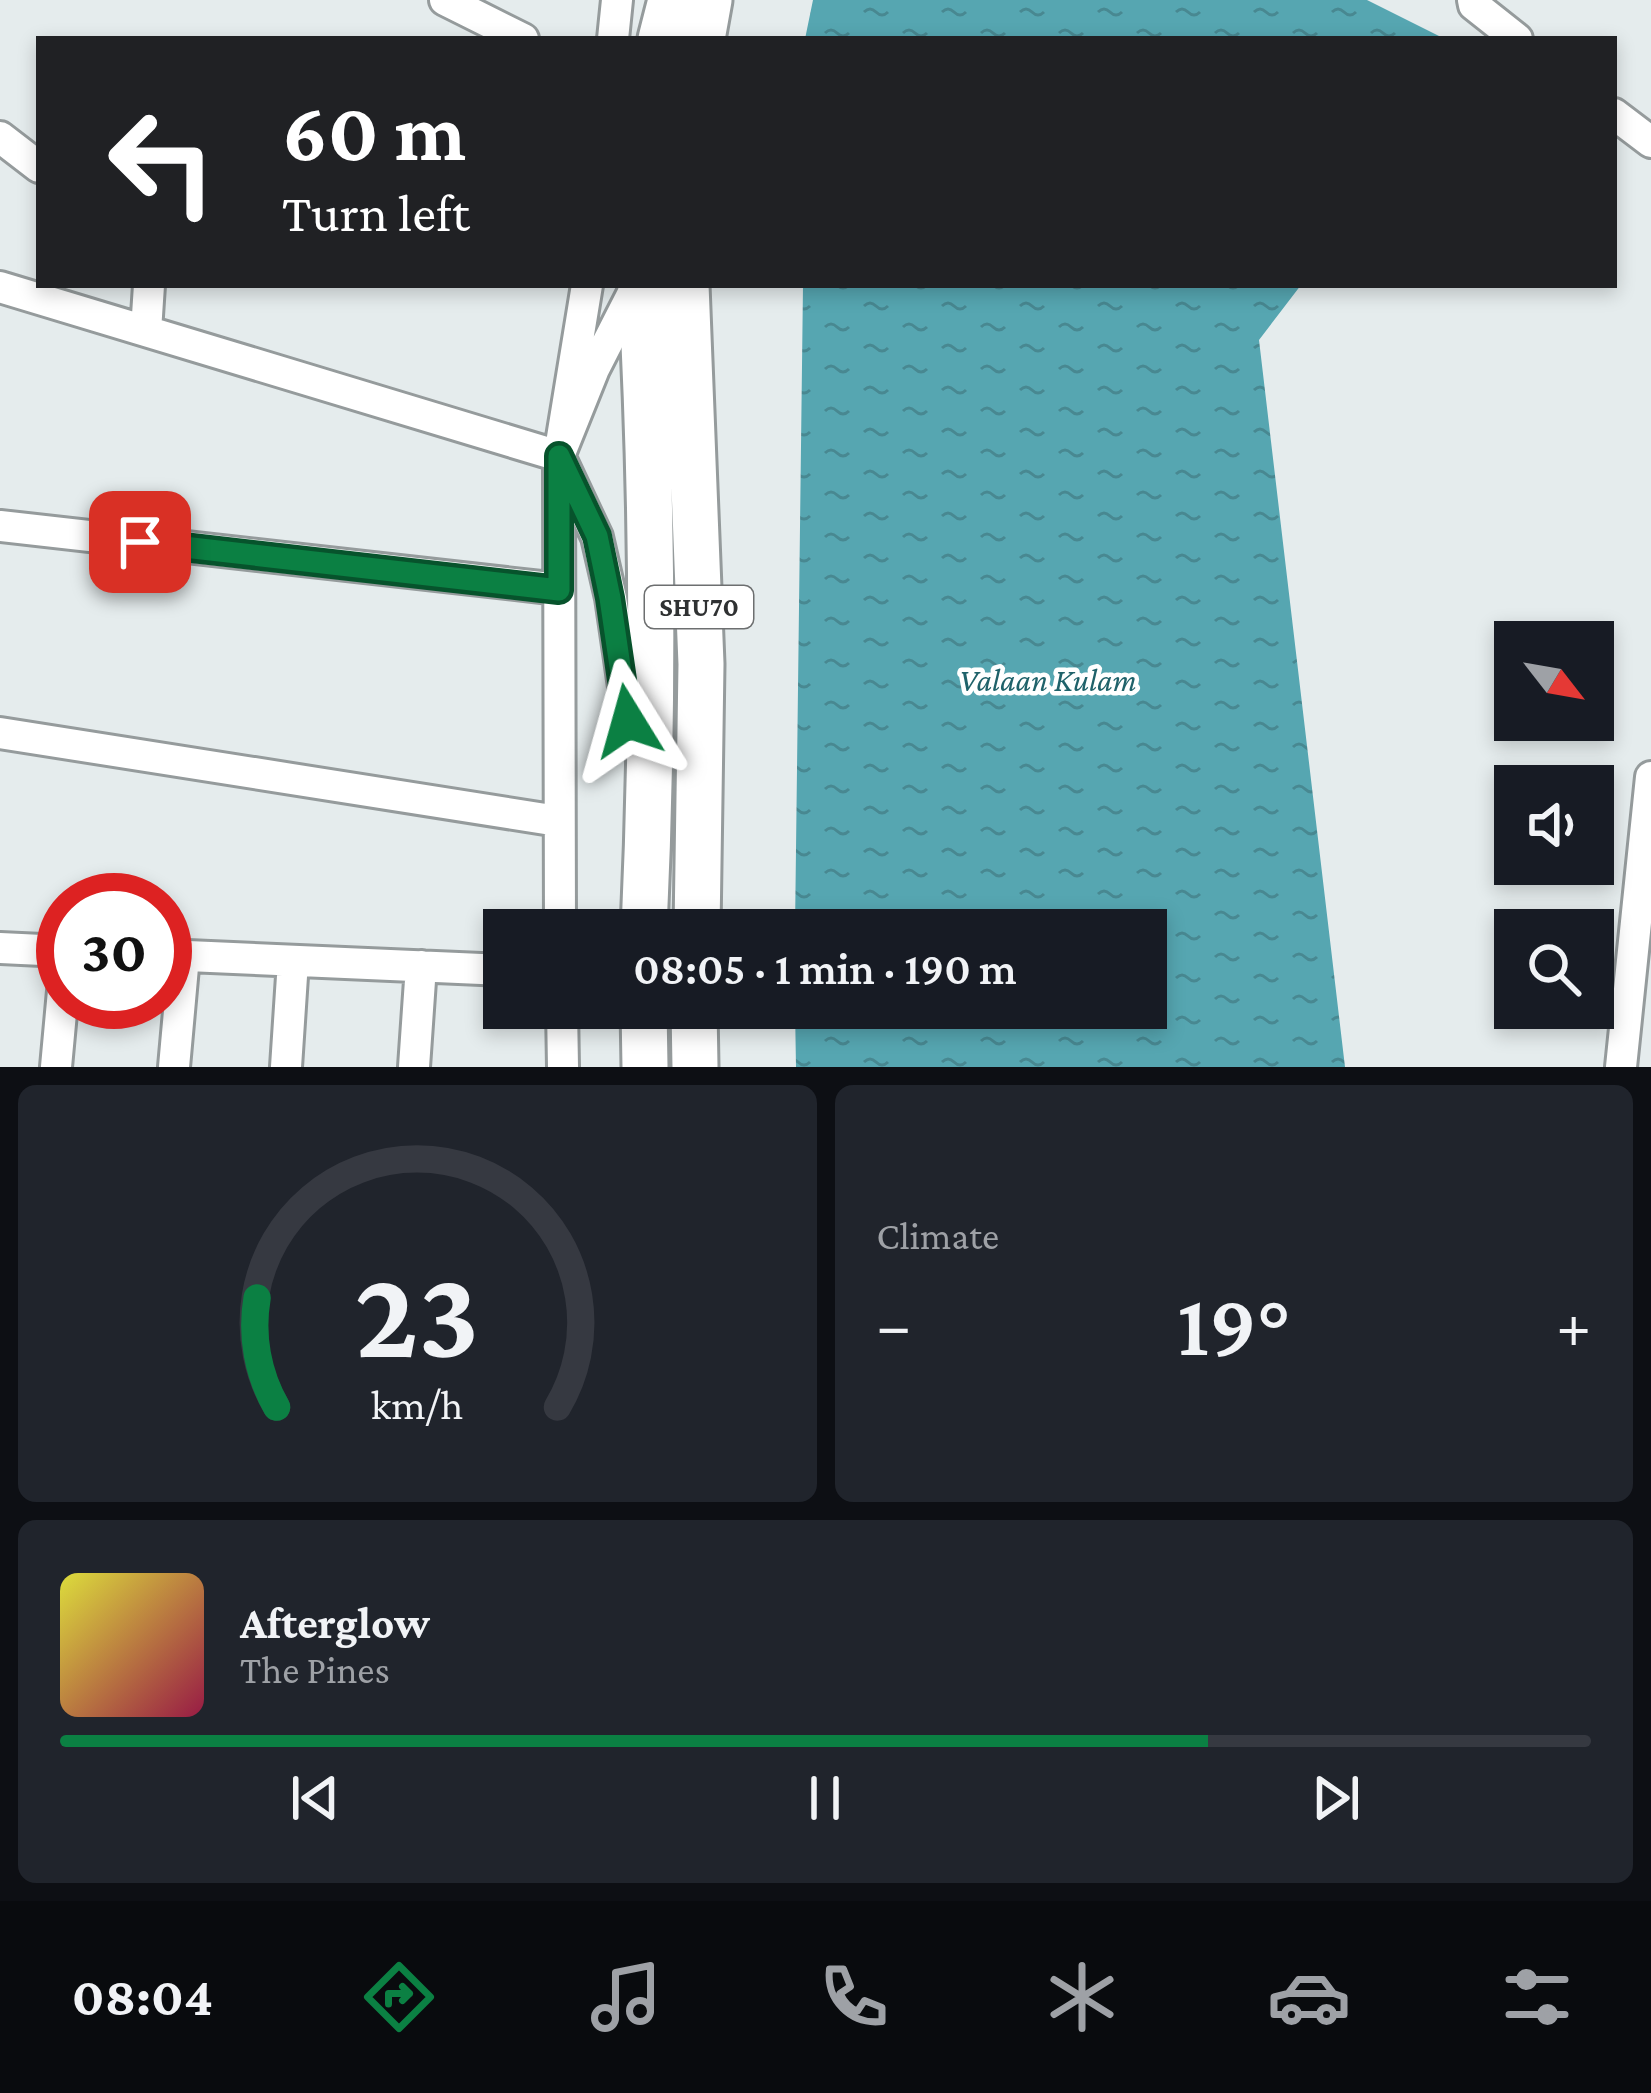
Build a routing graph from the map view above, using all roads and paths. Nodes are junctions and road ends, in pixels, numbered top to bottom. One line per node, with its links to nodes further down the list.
1 (445, 0): 7 (street)
2 (616, 0): 8 (street)
3 (652, 0): 9 (street)
4 (671, 0): 10 (main road)
5 (709, 0): 11 (main road)
6 (1473, 0): 12 (street)
7 (517, 36)
8 (613, 36)
9 (658, 36)
10 (660, 36)
11 (703, 36)
12 (1513, 36)
13 (1617, 116): 15 (street)
14 (0, 137): 16 (street)
15 (1651, 142)
16 (36, 165)
17 (0, 287): 23 (street)
18 (149, 288): 23 (street)
19 (587, 288): 24 (street)
20 (637, 288): 24 (street)
21 (639, 288): 29 (main road, SHU70)
22 (686, 288): 30 (main road, SHU70)
23 (146, 332): 24 (street)
24 (559, 456): 26 (street); 29 (street)
25 (0, 526): 26 (street)
26 (559, 590): 31 (street)
27 (0, 734): 31 (street)
28 (1651, 778): 53 (street)
29 (652, 794): 30 (main road); 33 (main road, SHU70)
30 (701, 810): 34 (main road, SHU70)
31 (558, 821): 32 (street)
32 (560, 909)
33 (645, 909)
34 (699, 909)
35 (0, 948): 36 (street)
36 (36, 950)
37 (192, 957): 38 (street)
38 (293, 961): 39 (street); 48 (street)
39 (421, 966): 40 (street); 49 (street)
40 (483, 969)
41 (60, 1029): 46 (street)
42 (174, 1029): 47 (street)
43 (562, 1029): 50 (street)
44 (644, 1029): 51 (main road)
45 (694, 1029): 52 (main road)
46 (56, 1067)
47 (174, 1067)
48 (286, 1067)
49 (414, 1067)
50 (563, 1067)
51 (645, 1067)
52 (695, 1067)
53 (1621, 1067)

